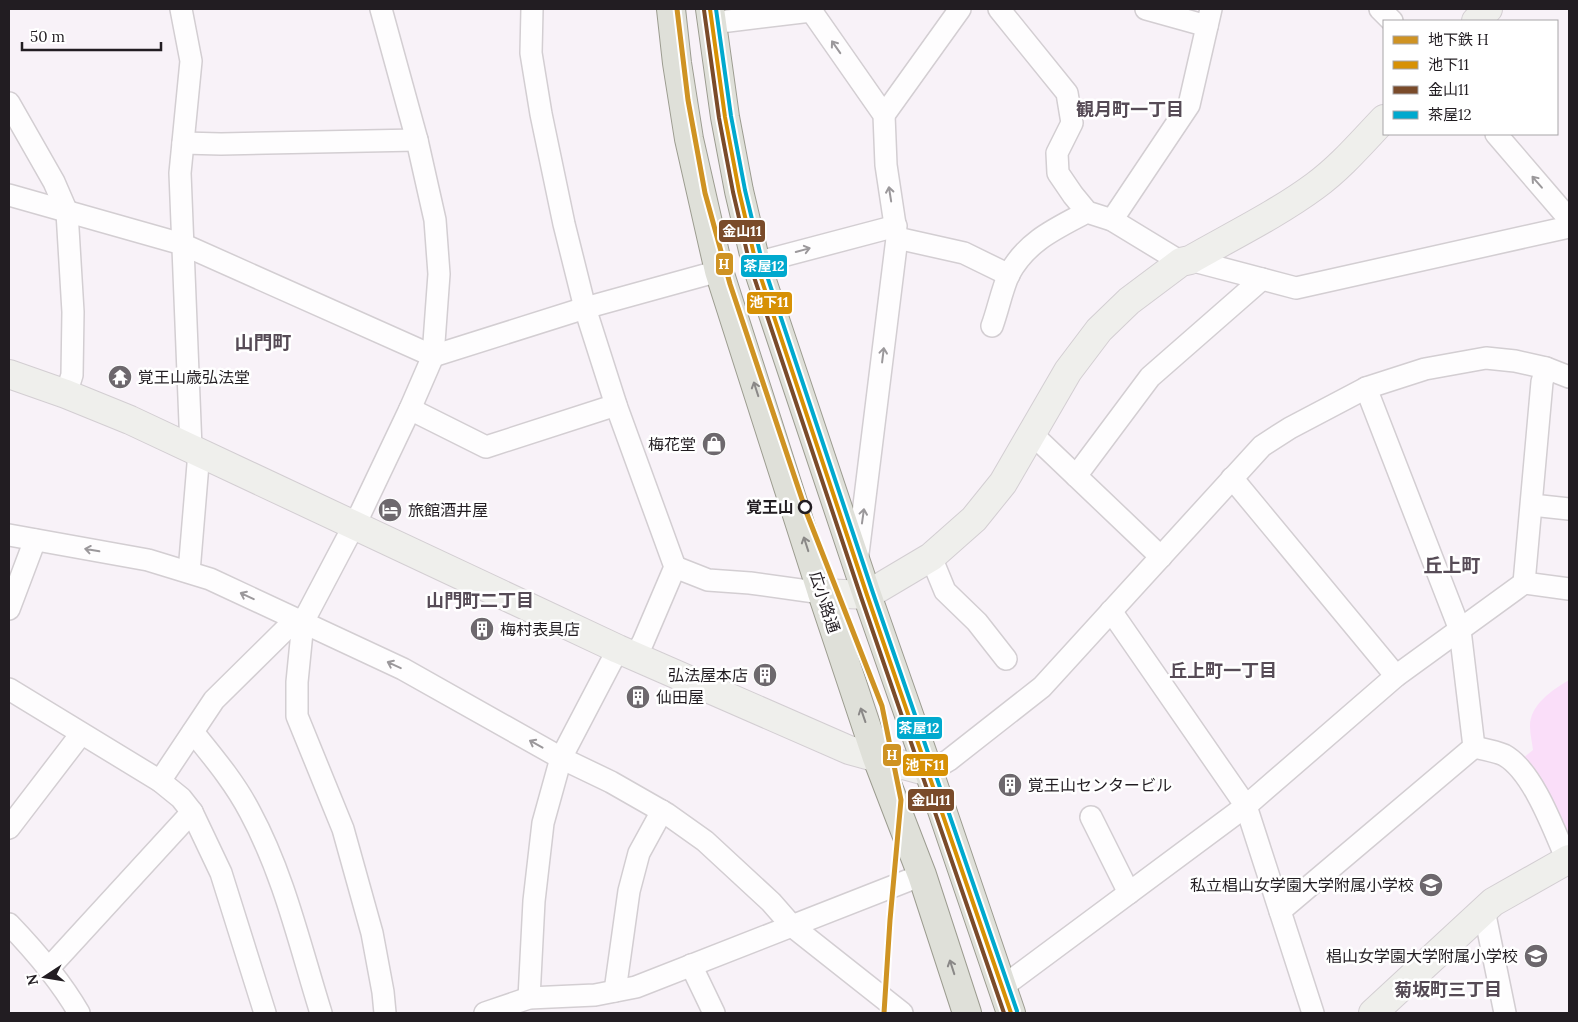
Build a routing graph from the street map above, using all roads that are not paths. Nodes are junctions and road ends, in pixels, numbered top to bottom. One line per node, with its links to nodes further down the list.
1 (181, 9): 20 (street)
2 (381, 9): 19 (street)
3 (532, 9): 34 (street)
4 (671, 9): 31 (main road, 広小路通)
5 (960, 9): 16 (street)
6 (999, 9): 23 (street)
7 (1146, 9): 12 (street)
8 (1380, 9): 13 (street)
9 (1488, 9): 14 (street)
10 (810, 10): 11 (street); 16 (street, one-way to 10)
11 (711, 16): 30 (main road)
12 (1209, 17): 25 (street)
13 (1391, 20)
14 (1477, 20)
15 (9, 103): 22 (street)
16 (884, 115): 27 (street, one-way to 16)
17 (1383, 120): 29 (street)
18 (1497, 135): 24 (street, one-way to 18)
19 (417, 140): 20 (street); 36 (street)
20 (183, 143): 28 (street)
21 (9, 196): 22 (street)
22 (67, 212): 28 (street); 41 (street)
23 (1087, 212): 25 (street); 32 (street)
24 (1569, 219)
25 (1112, 220): 29 (street)
26 (1569, 228): 33 (street)
27 (897, 232): 30 (street, one-way to 27); 32 (street); 55 (street, one-way to 27)
28 (182, 244): 36 (street); 45 (street)
29 (1185, 261): 33 (street); 44 (street)
30 (756, 263): 55 (main road)
31 (719, 271): 34 (street); 60 (main road, 広小路通, one-way to 31)
32 (1009, 275): 35 (street)
33 (1262, 279): 46 (street)
34 (586, 308): 36 (street); 42 (street)
35 (992, 326)
36 (433, 356): 43 (street)
37 (1546, 368): 39 (street); 40 (street); 48 (street)
38 (9, 374): 41 (street)
39 (1569, 376)
40 (1366, 388): 47 (street); 65 (street)
41 (66, 394): 45 (street)
42 (616, 405): 43 (street); 56 (street)
43 (410, 409): 50 (street)
44 (1031, 433): 46 (street); 53 (street)
45 (195, 450): 50 (street); 57 (street)
46 (1076, 476): 54 (street)
47 (1232, 478): 54 (street); 68 (street)
48 (1532, 505): 49 (street); 58 (street)
49 (1569, 509)
50 (354, 525): 64 (street); 66 (street)
51 (9, 534): 52 (street)
52 (35, 540): 57 (street, one-way to 52); 62 (street)
53 (931, 556): 61 (street); 67 (street)
54 (1161, 557): 63 (street)
55 (857, 564): 61 (main road)
56 (675, 567): 60 (street); 66 (street)
57 (189, 572): 64 (street, one-way to 57)
58 (1524, 582): 59 (street); 65 (street)
59 (1569, 589)
60 (822, 593): 61 (street); 74 (main road, 広小路通, one-way to 60)
61 (867, 595): 75 (main road)
62 (9, 609)
63 (1111, 611): 75 (street); 77 (street)
64 (303, 622): 70 (street); 73 (street, one-way to 64); 98 (street)
65 (1460, 630): 68 (street); 72 (street)
66 (627, 653): 73 (street); 74 (street)
67 (1006, 659)
68 (1396, 676): 77 (street)
69 (9, 689): 71 (street)
70 (193, 732): 76 (street); 97 (street)
71 (81, 734): 76 (street); 81 (street)
72 (1474, 747): 82 (street); 86 (street)
73 (561, 758): 78 (street); 93 (street)
74 (877, 758): 75 (street); 83 (main road, 広小路通)
75 (929, 772): 91 (main road)
76 (160, 781): 79 (street)
77 (1246, 806): 84 (street); 86 (street)
78 (662, 811): 88 (street); 92 (street)
79 (192, 812): 90 (street); 96 (street)
80 (1091, 817): 84 (street)
81 (9, 828)
82 (1568, 859): 85 (street)
83 (922, 875): 88 (street); 102 (main road, 広小路通, one-way to 83)
84 (1129, 893): 91 (street)
85 (1484, 910): 105 (street); 106 (street)
86 (1280, 911): 104 (street)
87 (9, 924): 90 (street)
88 (792, 926): 89 (street); 101 (street)
89 (691, 965): 92 (street); 100 (street)
90 (48, 969): 95 (street)
91 (1001, 988): 103 (main road)
92 (615, 991): 94 (street)
93 (529, 998): 94 (street); 99 (street)
94 (575, 1005)
95 (79, 1013)
96 (265, 1013)
97 (321, 1013)
98 (385, 1013)
99 (485, 1013)
100 (714, 1013)
101 (902, 1013)
102 (967, 1013)
103 (1010, 1013)
104 (1313, 1013)
105 (1373, 1013)
106 (1504, 1013)

